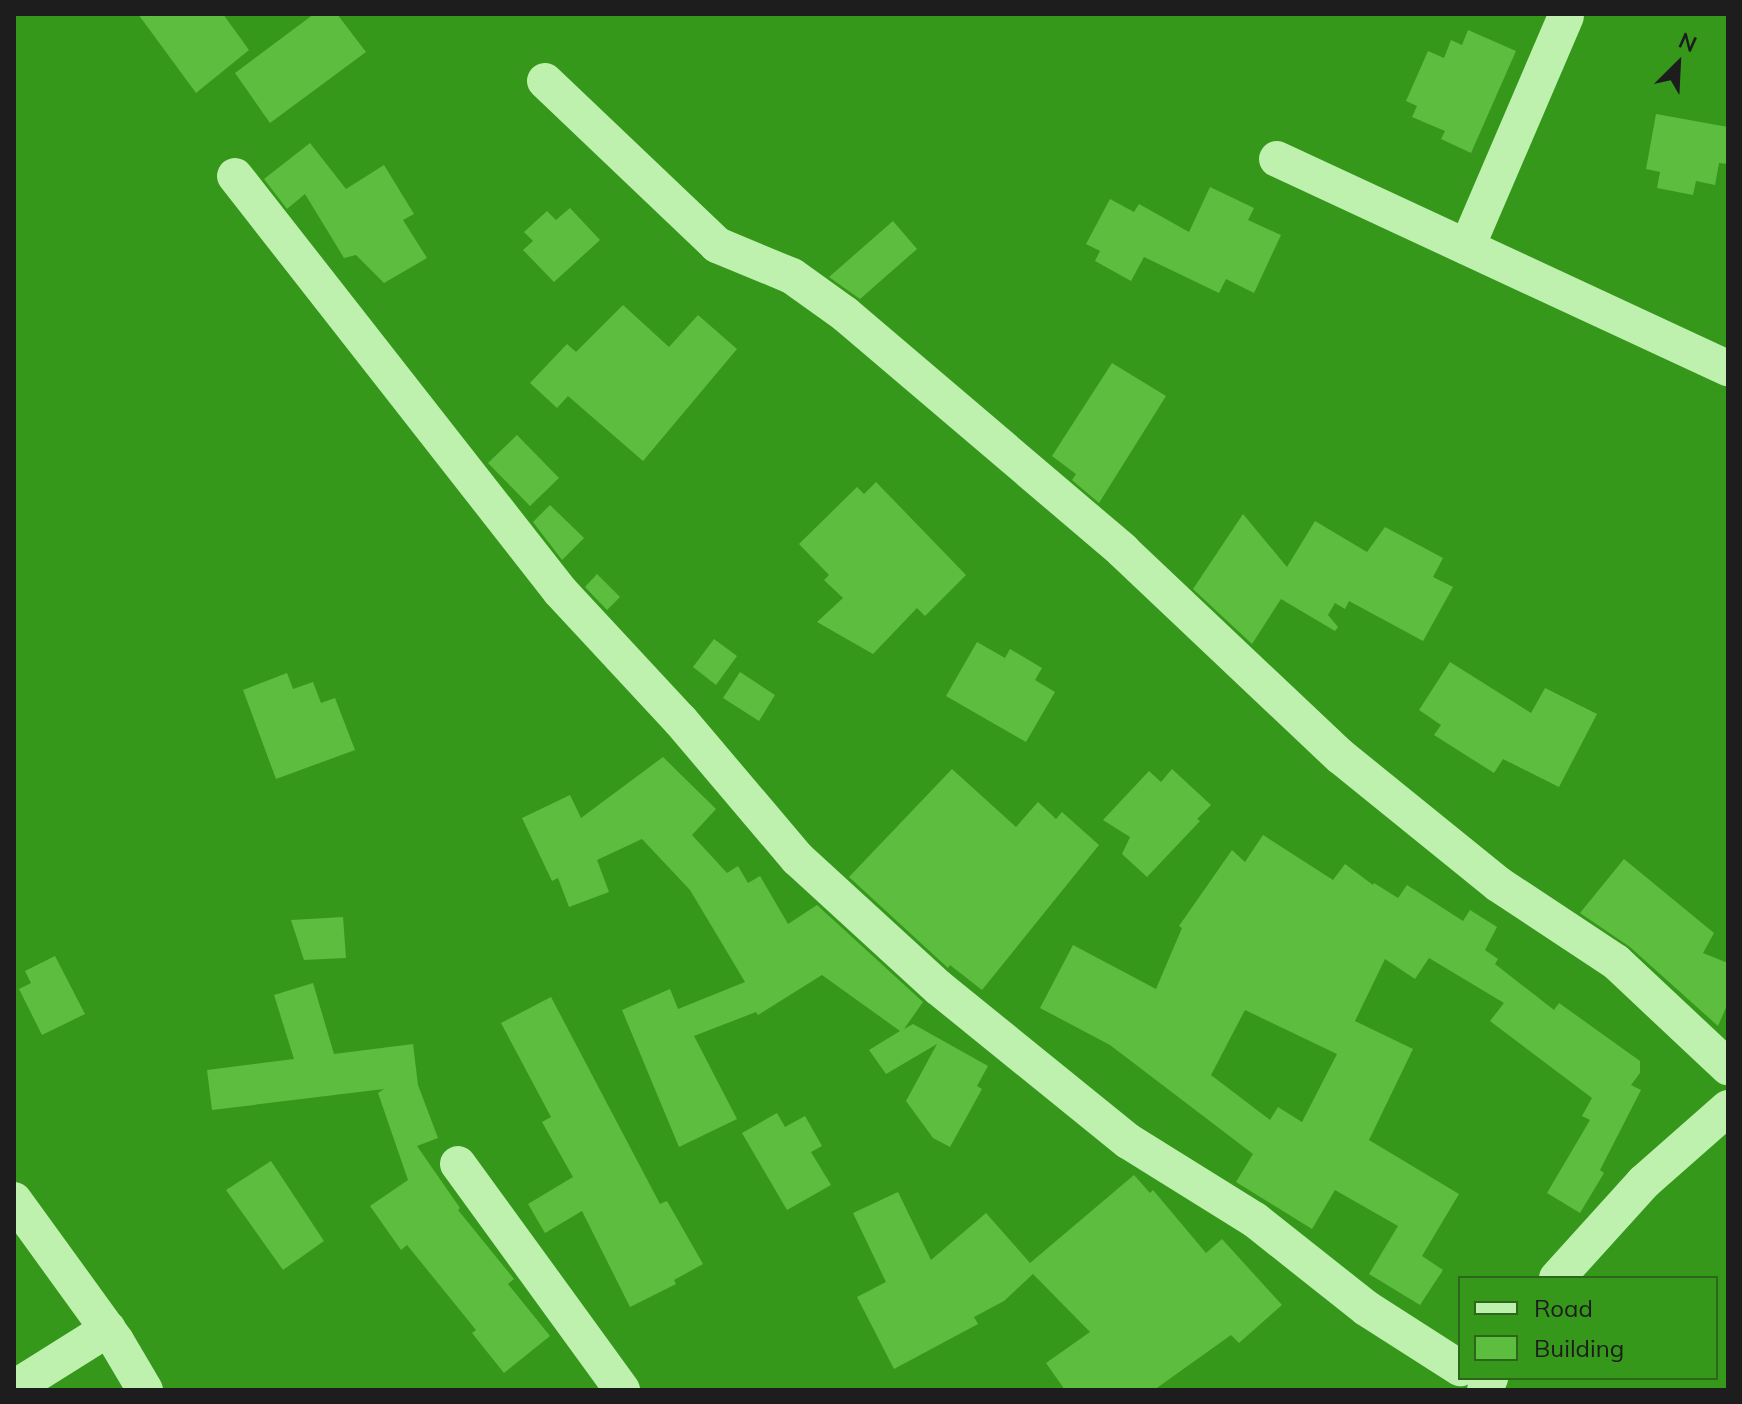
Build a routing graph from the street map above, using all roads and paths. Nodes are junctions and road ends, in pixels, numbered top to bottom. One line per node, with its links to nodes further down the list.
1 (1566, 16): 5 (street)
2 (545, 81): 7 (street)
3 (1277, 159): 5 (street)
4 (235, 176): 13 (street)
5 (1467, 247): 6 (street)
6 (1728, 368)
7 (1728, 1067)
8 (1728, 1108): 11 (street)
9 (458, 1164): 16 (street)
10 (14, 1200): 12 (street)
11 (1559, 1276)
12 (108, 1329): 14 (street); 15 (street)
13 (1458, 1367)
14 (14, 1388)
15 (145, 1390)
16 (622, 1390)

